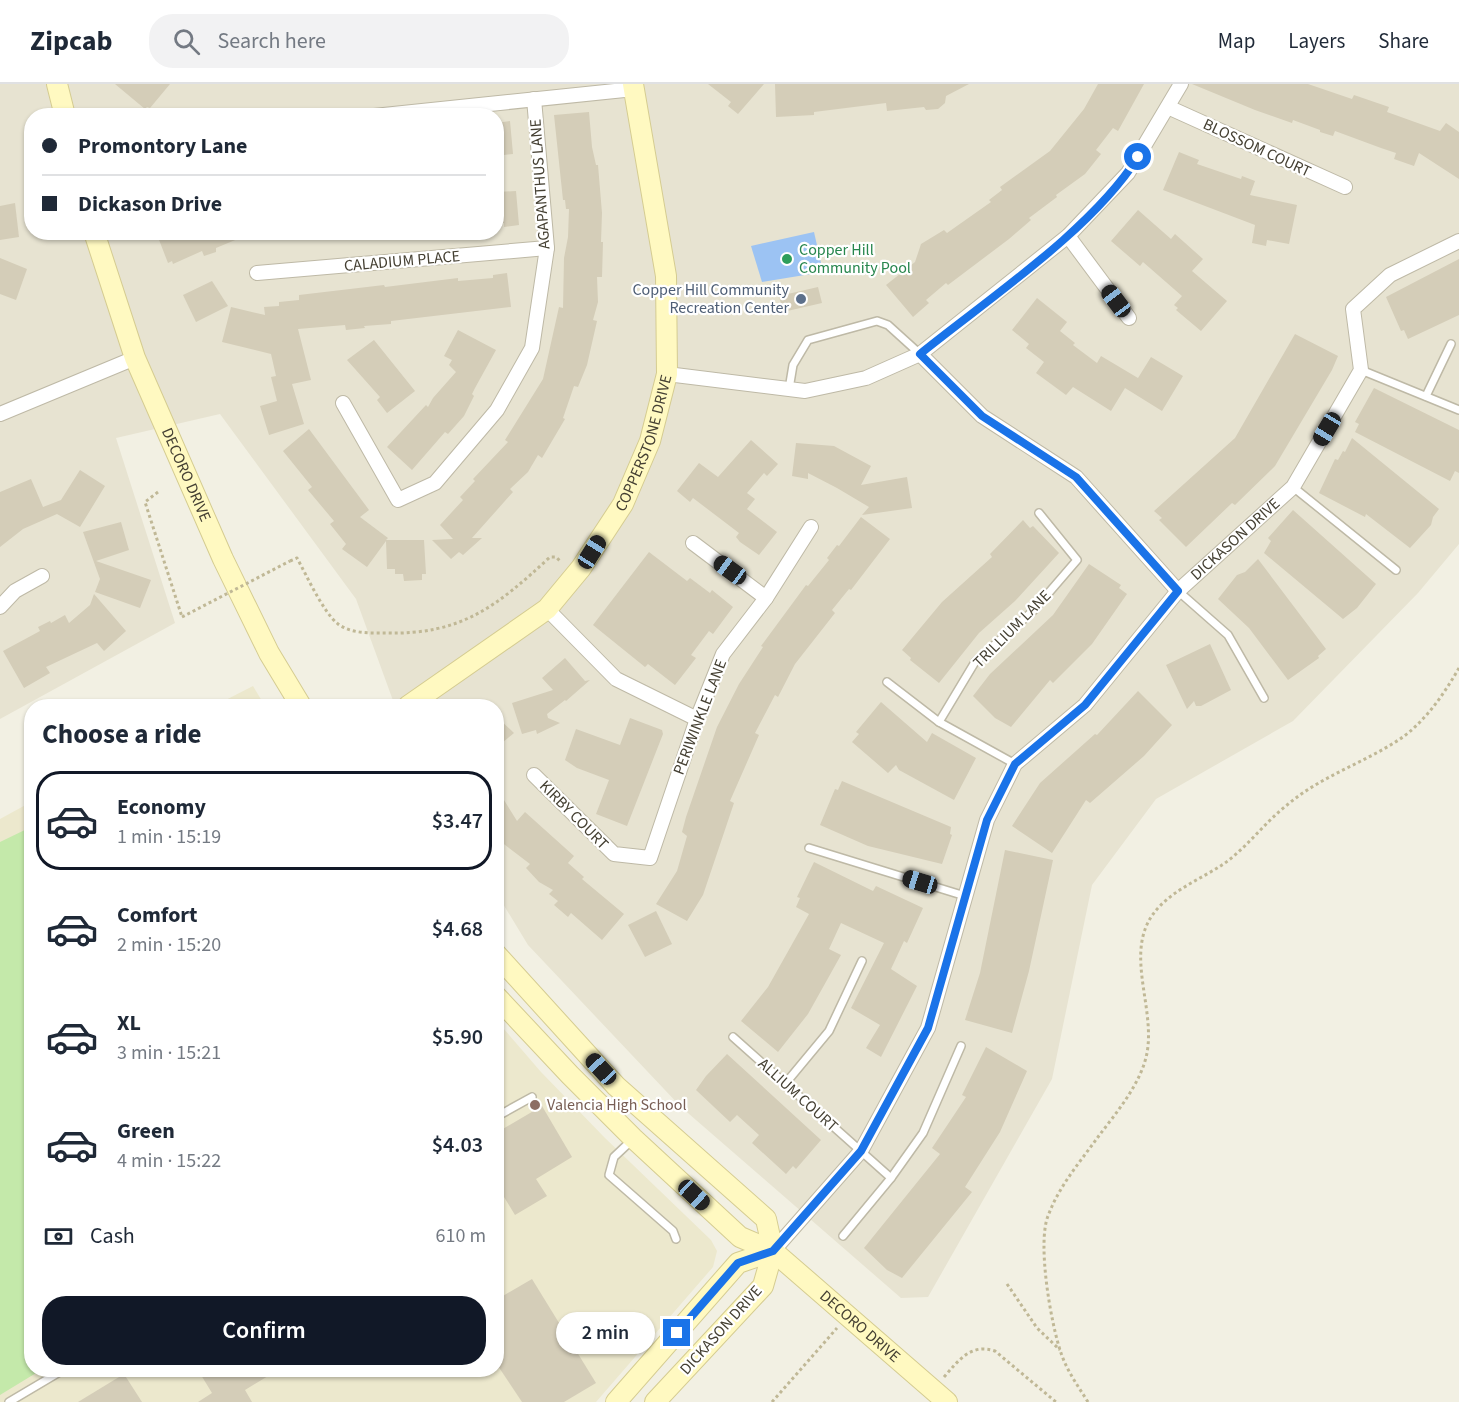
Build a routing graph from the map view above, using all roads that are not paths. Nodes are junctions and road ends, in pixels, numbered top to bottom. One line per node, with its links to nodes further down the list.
1 (57, 84): 5 (main road)
2 (1181, 84): 7 (street)
3 (634, 86): 4 (street); 19 (main road, COPPERSTONE DRIVE)
4 (534, 99): 6 (street); 12 (street, AGAPANTHUS LANE)
5 (63, 108)
6 (449, 108)
7 (1170, 108): 8 (street, BLOSSOM COURT); 9 (street)
8 (1345, 188)
9 (1068, 236): 14 (street); 16 (street)
10 (97, 240): 17 (main road, DECORO DRIVE)
11 (1459, 241): 18 (street)
12 (547, 248): 13 (street, CALADIUM PLACE); 22 (street, AGAPANTHUS LANE)
13 (257, 273)
14 (1129, 318)
15 (1451, 344): 21 (lane)
16 (920, 354): 20 (street); 20 (lane); 31 (street)
17 (135, 358): 24 (street); 37 (main road, DECORO DRIVE)
18 (1361, 370): 21 (lane); 25 (street, DICKASON DRIVE)
19 (667, 374): 20 (street); 34 (main road, COPPERSTONE DRIVE)
20 (789, 389)
21 (1426, 396): 23 (lane)
22 (343, 403)
23 (1459, 410)
24 (0, 414)
25 (1293, 487): 29 (lane); 31 (street, DICKASON DRIVE)
26 (1039, 513): 40 (lane, TRILLIUM LANE)
27 (811, 527): 32 (street, PERIWINKLE LANE)
28 (693, 543): 32 (street)
29 (1396, 570)
30 (42, 576): 33 (street)
31 (1178, 591): 36 (lane); 41 (street, DICKASON DRIVE)
32 (766, 598): 39 (street, PERIWINKLE LANE)
33 (0, 607)
34 (547, 609): 38 (main road, COPPERSTONE DRIVE); 39 (street)
35 (886, 682): 40 (lane)
36 (1264, 698)
37 (297, 699)
38 (418, 699)
39 (697, 718): 44 (street, PERIWINKLE LANE)
40 (939, 722): 41 (lane)
41 (1015, 764): 45 (street, DICKASON DRIVE)
42 (534, 774): 44 (street, KIRBY COURT)
43 (809, 848): 45 (lane)
44 (650, 858)
45 (965, 896): 55 (street, DICKASON DRIVE)
46 (862, 961): 51 (lane)
47 (504, 963): 59 (main road)
48 (504, 1005): 54 (main road, DECORO DRIVE)
49 (733, 1037): 51 (lane, ALLIUM COURT)
50 (961, 1046): 56 (lane)
51 (785, 1084): 55 (lane, ALLIUM COURT)
52 (532, 1097): 53 (lane)
53 (504, 1113)
54 (633, 1138): 58 (lane); 59 (main road, DECORO DRIVE)
55 (861, 1151): 56 (lane, ALLIUM COURT); 59 (street, DICKASON DRIVE)
56 (891, 1178): 57 (lane)
57 (843, 1236)
58 (676, 1239)
59 (773, 1251): 61 (main road, DECORO DRIVE); 63 (main road, DICKASON DRIVE); 64 (main road, DICKASON DRIVE)
60 (51, 1377): 62 (lane)
61 (940, 1396)
62 (9, 1402)
63 (616, 1402)
64 (655, 1402)

